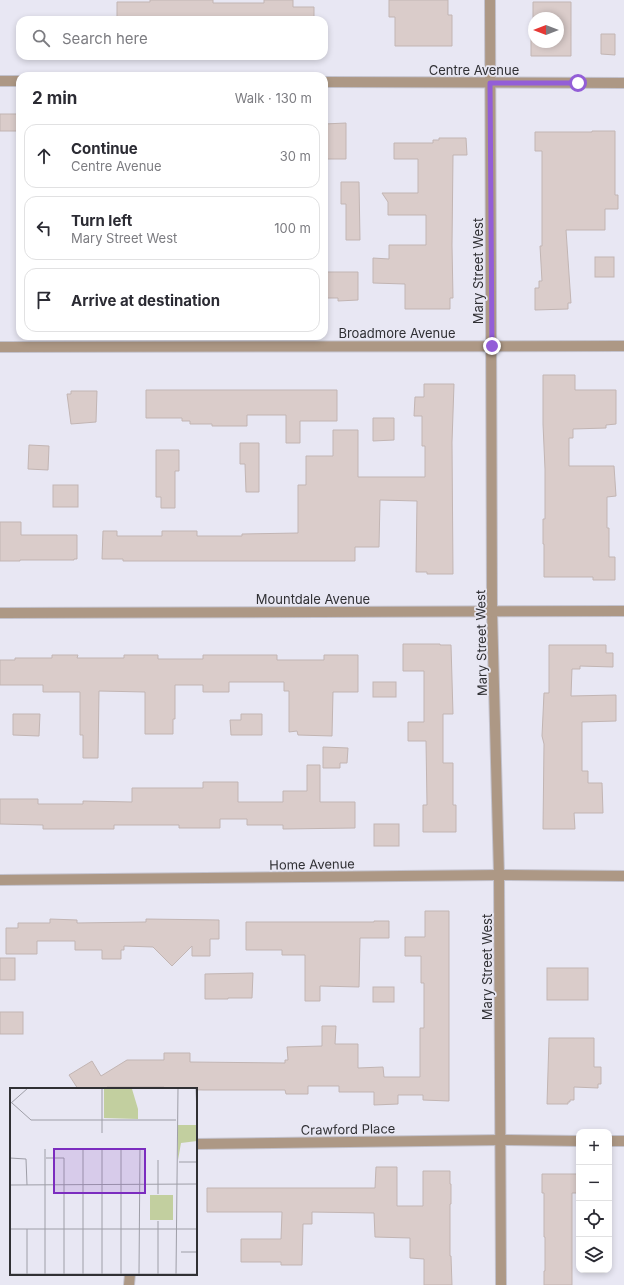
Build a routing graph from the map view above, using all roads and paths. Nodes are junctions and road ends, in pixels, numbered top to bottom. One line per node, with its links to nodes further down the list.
1 (490, 0): 5 (street, Mary Street West)
2 (0, 81): 3 (street)
3 (16, 81)
4 (328, 82): 5 (street, Centre Avenue)
5 (490, 83): 6 (street, Centre Avenue); 7 (street, Mary Street West)
6 (624, 83)
7 (492, 346): 8 (street, Broadmore Avenue); 9 (street, Broadmore Avenue); 10 (street, Mary Street West)
8 (624, 346)
9 (1, 347)
10 (492, 611): 11 (street, Mountdale Avenue); 12 (street, Mountdale Avenue); 13 (street, Mary Street West)
11 (624, 611)
12 (1, 613)
13 (499, 875): 14 (street, Home Avenue); 15 (street, Home Avenue); 16 (street, Mary Street West)
14 (624, 876)
15 (1, 880)
16 (501, 1140): 17 (street, Crawford Place); 20 (street, Crawford Place); 23 (street, Mary Street West)
17 (576, 1141)
18 (612, 1141): 19 (street)
19 (624, 1141)
20 (197, 1144)
21 (130, 1275): 22 (street)
22 (129, 1285)
23 (501, 1285)

